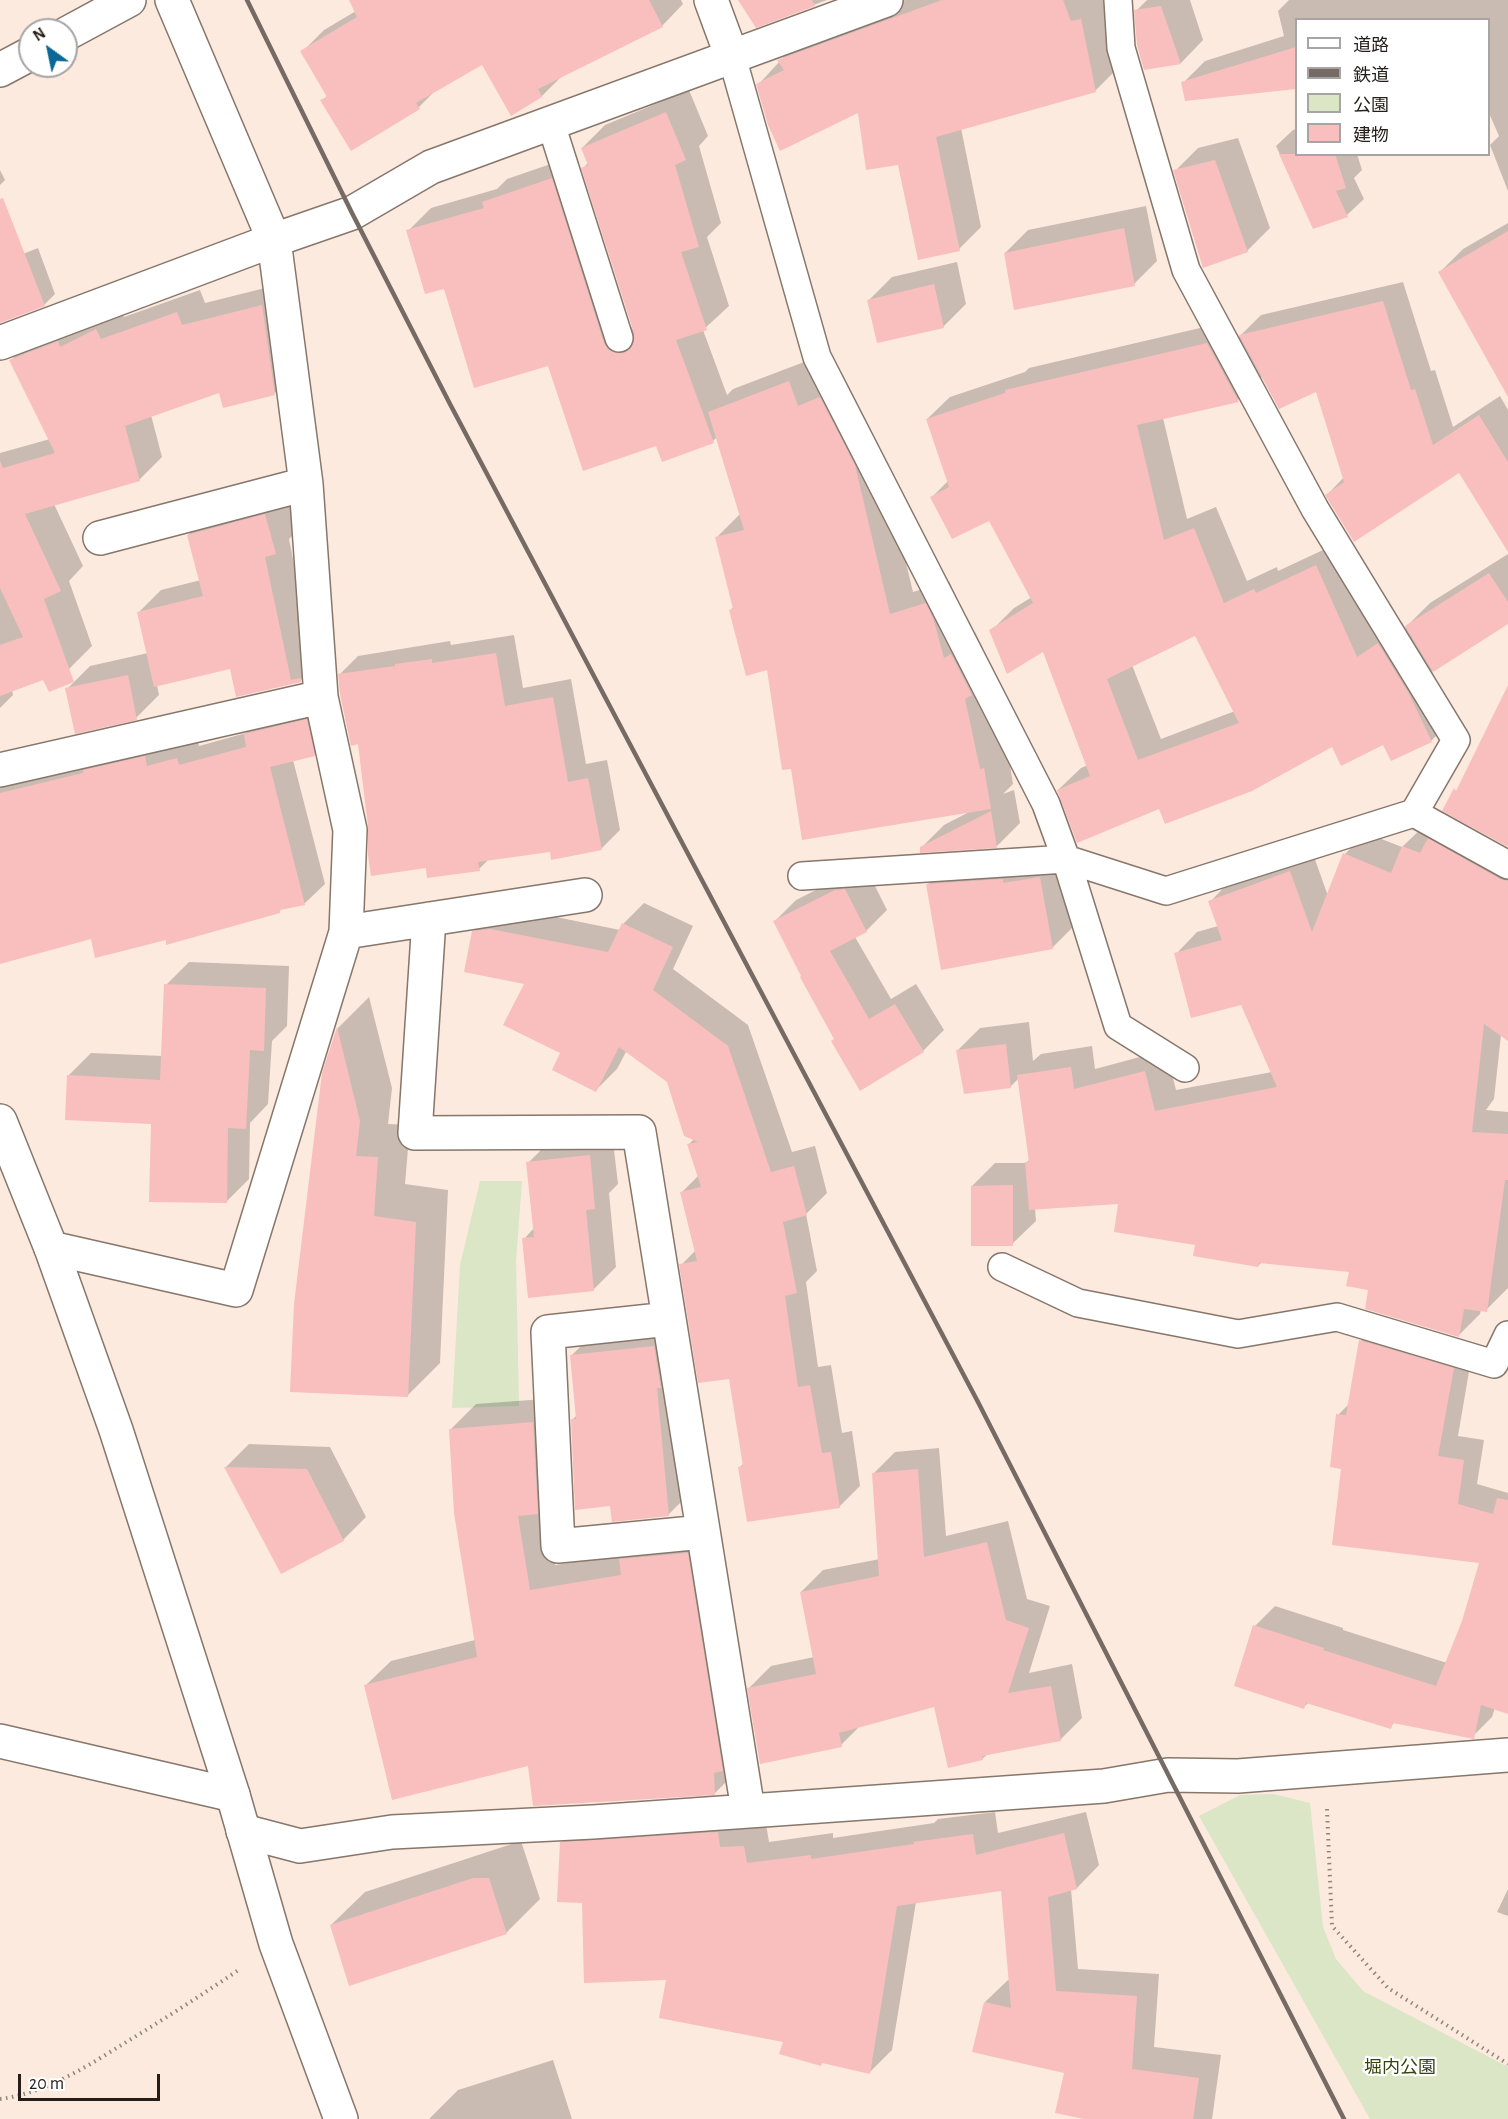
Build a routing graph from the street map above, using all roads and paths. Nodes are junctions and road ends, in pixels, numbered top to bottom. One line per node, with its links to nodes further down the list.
1 (129, 0): 6 (street)
2 (172, 0): 11 (street)
3 (711, 0): 7 (street)
4 (886, 0): 7 (street)
5 (1118, 0): 18 (lane)
6 (78, 28)
7 (732, 57): 10 (street); 19 (lane)
8 (18, 60): 9 (street)
9 (0, 70)
10 (551, 124): 11 (street); 12 (lane)
11 (274, 240): 13 (street); 14 (street)
12 (619, 338)
13 (0, 343)
14 (306, 484): 15 (street); 16 (street)
15 (100, 538)
16 (321, 698): 17 (street); 24 (street)
17 (0, 770)
18 (1414, 813): 19 (lane); 20 (lane)
19 (1066, 859): 21 (lane); 25 (lane)
20 (1508, 865)
21 (802, 876)
22 (585, 895): 23 (street)
23 (429, 919): 24 (street); 29 (street)
24 (346, 932): 27 (street)
25 (1185, 1068)
26 (0, 1121): 27 (street)
27 (51, 1248): 35 (street)
28 (1002, 1268): 30 (lane)
29 (669, 1319): 31 (street); 31 (street)
30 (1508, 1335)
31 (704, 1532): 36 (street)
32 (0, 1741): 35 (street)
33 (1508, 1755): 34 (street)
34 (1326, 1769): 36 (street); 39 (path)
35 (233, 1795): 37 (street)
36 (748, 1810): 37 (street)
37 (243, 1831): 38 (street)
38 (276, 1944): 40 (path); 41 (street)
39 (1508, 2064)
40 (0, 2099)
41 (341, 2119)

